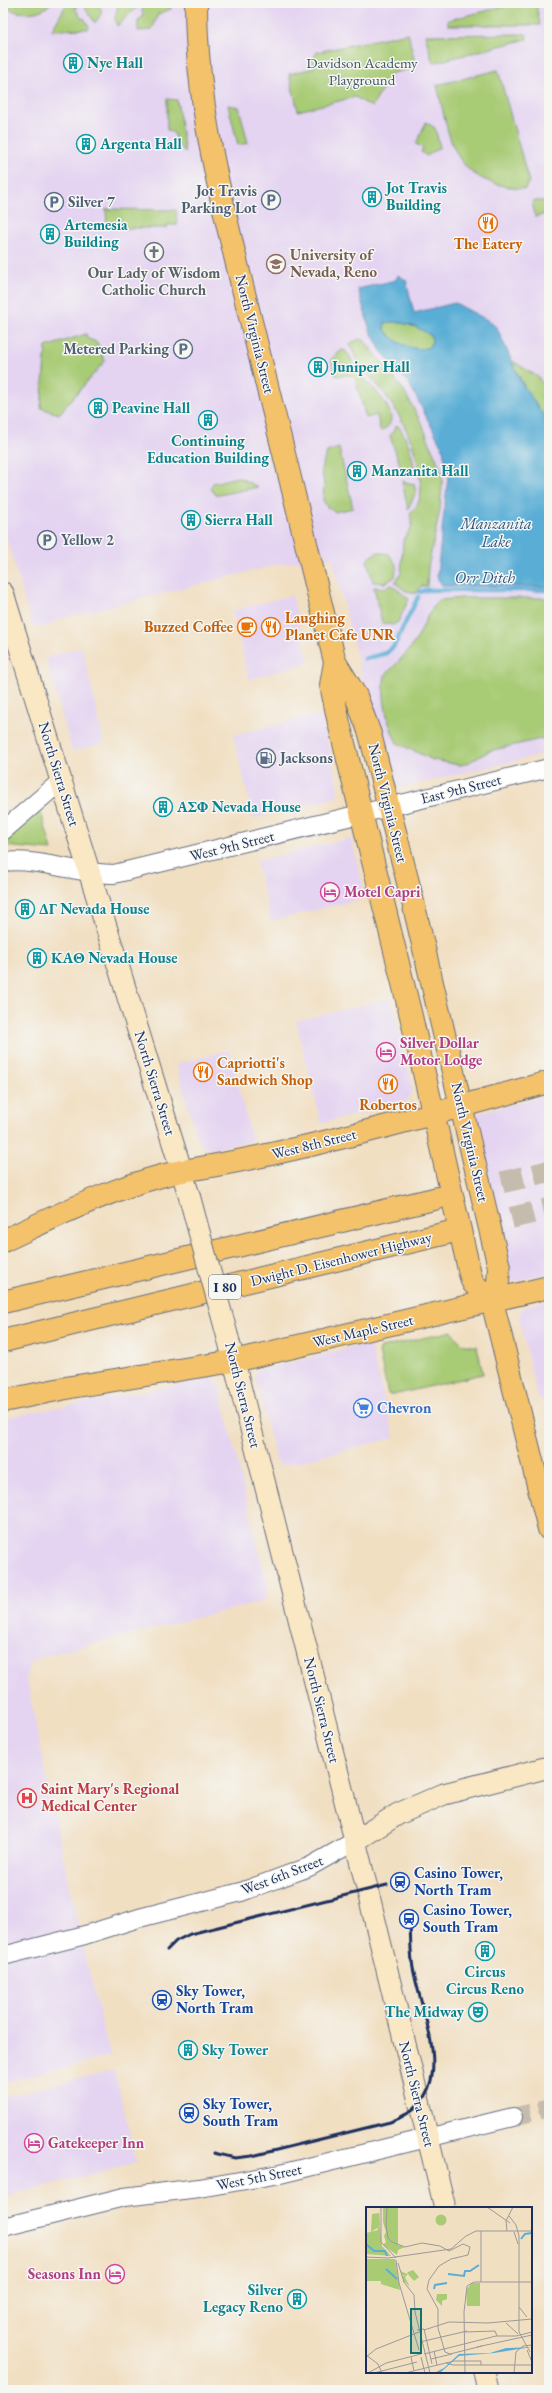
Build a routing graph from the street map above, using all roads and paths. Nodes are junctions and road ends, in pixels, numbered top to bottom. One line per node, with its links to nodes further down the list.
1 (196, 3): 5 (main road, North Virginia Street)
2 (3, 593): 4 (main road, North Sierra Street)
3 (549, 768): 5 (street, East 9th Street)
4 (61, 781): 6 (street); 8 (main road, North Sierra Street)
5 (374, 810): 8 (street, West 9th Street); 10 (main road, North Virginia Street); 10 (main road, North Virginia Street)
6 (3, 831)
7 (3, 862): 8 (street, West 9th Street)
8 (90, 873): 11 (main road, North Sierra Street)
9 (549, 1082): 10 (main road, West 8th Street)
10 (447, 1110): 11 (main road, West 8th Street); 16 (main road, North Virginia Street); 16 (main road, North Virginia Street)
11 (182, 1172): 14 (main road, West 8th Street); 19 (main road, North Sierra Street, bridge)
12 (438, 1198): 17 (main road, I 80)
13 (447, 1233): 18 (main road, Dwight D. Eisenhower Highway / I 80)
14 (3, 1241)
15 (549, 1287): 16 (main road, West Maple Street)
16 (492, 1301): 19 (main road, West Maple Street); 21 (main road)
17 (3, 1302)
18 (3, 1341)
19 (234, 1361): 20 (main road, West Maple Street); 23 (main road, North Sierra Street)
20 (3, 1401)
21 (549, 1529)
22 (549, 1767): 23 (main road, West 6th Street)
23 (355, 1841): 24 (street, West 6th Street); 26 (main road, North Sierra Street)
24 (3, 1956)
25 (513, 2117): 26 (street, West 5th Street)
26 (428, 2138): 27 (main road, North Sierra Street); 28 (street, West 5th Street)
27 (445, 2207)
28 (3, 2226)
29 (484, 2373): 30 (main road)
30 (488, 2390)

